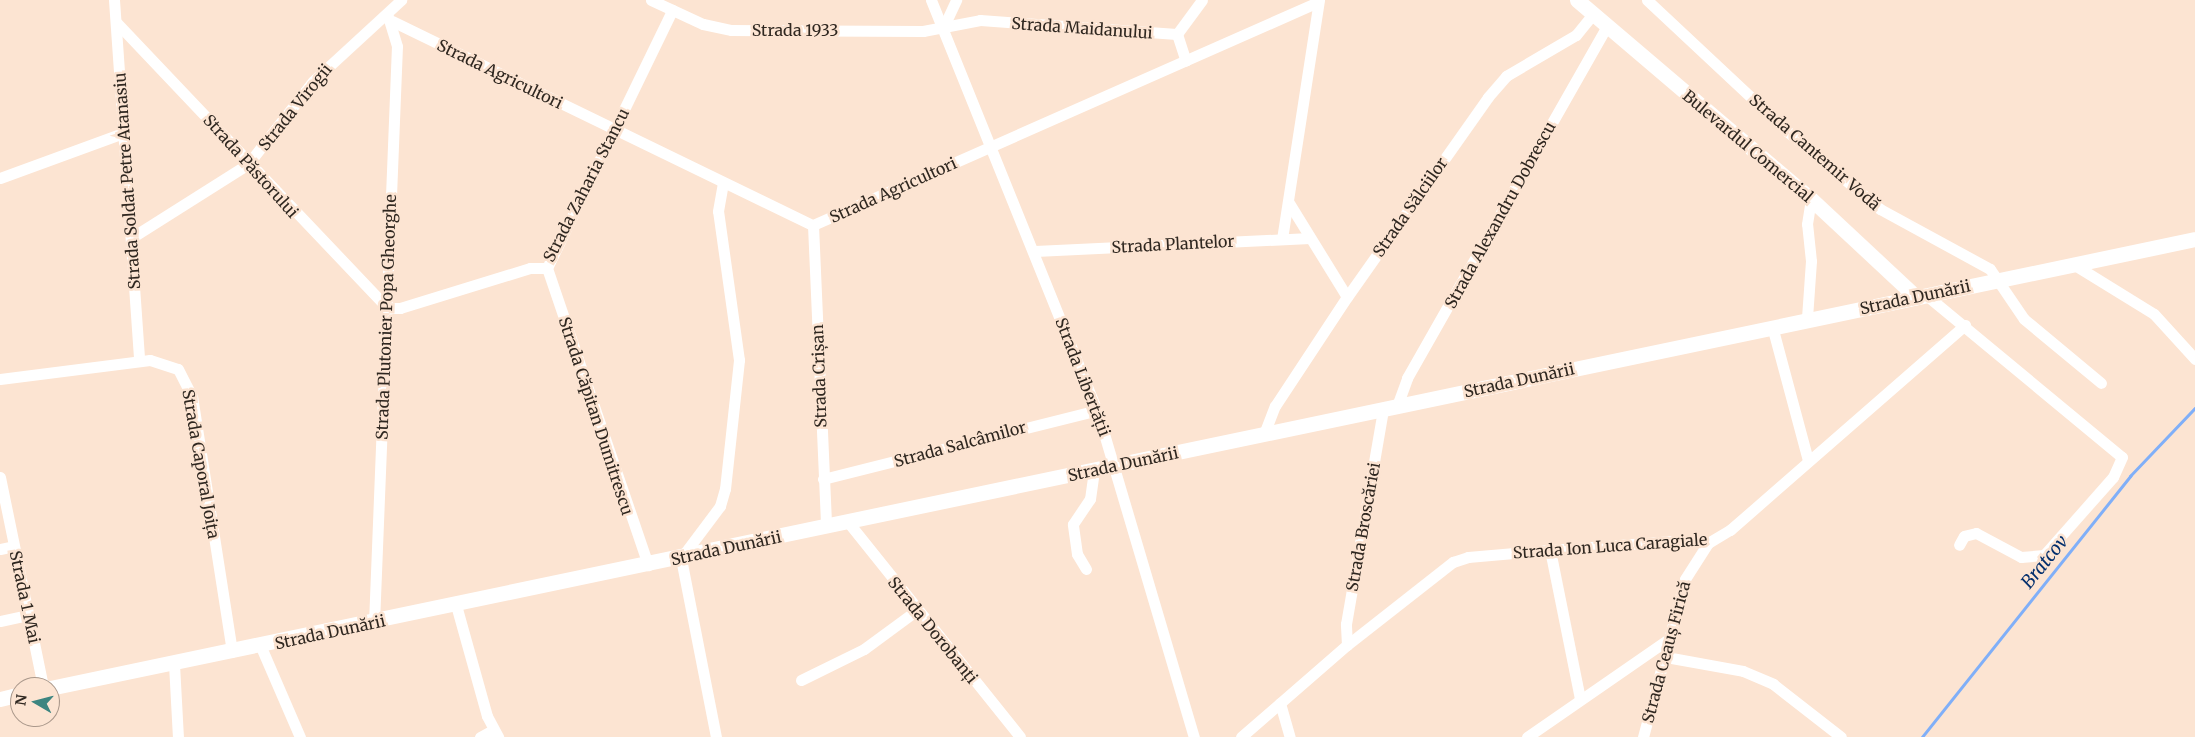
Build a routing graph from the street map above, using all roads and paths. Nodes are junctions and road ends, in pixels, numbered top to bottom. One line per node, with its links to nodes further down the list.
1 (114, 0): 13 (street, Strada Soldat Petre Atanasiu)
2 (401, 0): 12 (street, Strada Virogii)
3 (651, 0): 10 (street, Strada 1933)
4 (931, 0): 14 (street, Strada Libertății)
5 (956, 0): 14 (street)
6 (1202, 0): 16 (street)
7 (1577, 0): 11 (main road, Bulevardul Comercial)
8 (1647, 0): 34 (street, Strada Cantemir Vodă)
9 (1318, 1): 17 (street, Strada Agricultori); 25 (street)
10 (672, 10): 14 (street, Strada 1933); 18 (street, Strada Zaharia Stancu)
11 (1593, 14): 15 (main road, Bulevardul Comercial); 36 (street, Strada Sălciilor)
12 (389, 17): 18 (street, Strada Agricultori); 21 (street, Strada Virogii); 37 (street, Strada Plutonier Popa Gheorghe)
13 (116, 22): 19 (street, Strada Soldat Petre Atanasiu); 21 (street, Strada Păstorului)
14 (944, 26): 16 (street, Strada Maidanului); 20 (street, Strada Libertății)
15 (1607, 26): 24 (main road, Bulevardul Comercial); 45 (street, Strada Alexandru Dobrescu)
16 (1177, 34): 17 (street)
17 (1186, 61): 20 (street, Strada Agricultori)
18 (615, 130): 23 (street, Strada Agricultori); 33 (street, Strada Zaharia Stancu)
19 (123, 133): 22 (street); 27 (street, Strada Soldat Petre Atanasiu)
20 (993, 146): 26 (street, Strada Agricultori); 31 (street, Strada Libertății)
21 (248, 164): 27 (street, Strada Virogii); 37 (street, Strada Păstorului)
22 (0, 178)
23 (723, 182): 26 (street, Strada Agricultori); 60 (street)
24 (1811, 199): 35 (main road, Bulevardul Comercial); 38 (street)
25 (1288, 203): 28 (street); 29 (street)
26 (813, 225): 52 (street, Strada Crișan)
27 (131, 238): 42 (street, Strada Soldat Petre Atanasiu)
28 (1310, 238): 29 (street, Strada Plantelor); 36 (street)
29 (1282, 239): 31 (street, Strada Plantelor)
30 (2195, 239): 32 (main road, Strada Dunării)
31 (1035, 251): 46 (street, Strada Libertății)
32 (2072, 264): 34 (main road, Strada Dunării); 41 (street)
33 (547, 268): 37 (street, Strada Zaharia Stancu); 61 (street, Strada Căpitan Dumitrescu)
34 (2000, 279): 35 (main road, Strada Dunării); 44 (street, Strada Cantemir Vodă)
35 (1921, 296): 38 (main road, Strada Dunării); 39 (street)
36 (1347, 297): 47 (street, Strada Sălciilor)
37 (387, 308): 67 (street, Strada Plutonier Popa Gheorghe)
38 (1808, 318): 40 (main road, Strada Dunării)
39 (1965, 325): 48 (street, Strada Ion Luca Caragiale); 57 (street)
40 (1772, 326): 45 (main road, Strada Dunării); 48 (street)
41 (2195, 359)
42 (139, 361): 43 (street, Strada Caporal Joița); 71 (street, Strada Caporal Joița)
43 (0, 379)
44 (2101, 384)
45 (1390, 407): 47 (main road, Strada Dunării); 69 (street, Strada Broscăriei)
46 (1097, 410): 49 (street, Strada Libertății); 52 (street, Strada Salcâmilor)
47 (1264, 434): 49 (main road, Strada Dunării)
48 (1808, 460): 55 (street, Strada Ion Luca Caragiale)
49 (1115, 466): 50 (main road, Strada Dunării); 85 (street, Strada Libertății)
50 (1094, 471): 53 (main road, Strada Dunării); 62 (street)
51 (0, 477): 56 (street, Strada 1 Mai)
52 (823, 480): 54 (street, Strada Crișan)
53 (848, 522): 54 (main road, Strada Dunării); 64 (street, Strada Dorobanți)
54 (826, 527): 60 (main road, Strada Dunării)
55 (1708, 543): 59 (street, Strada Ion Luca Caragiale); 68 (street, Strada Ceauș Firică)
56 (14, 546): 58 (street); 65 (street, Strada 1 Mai)
57 (1959, 546)
58 (0, 549)
59 (1550, 550): 69 (street, Strada Ion Luca Caragiale); 77 (street)
60 (681, 558): 61 (main road, Strada Dunării); 83 (street)
61 (648, 565): 63 (main road, Strada Dunării)
62 (1086, 569)
63 (456, 605): 67 (main road, Strada Dunării); 79 (street)
64 (917, 610): 75 (street); 84 (street, Strada Dorobanți)
65 (28, 615): 66 (street); 74 (street, Strada 1 Mai)
66 (0, 621)
67 (374, 622): 70 (main road, Strada Dunării)
68 (1670, 638): 72 (street, Strada Ceauș Firică); 77 (street)
69 (1347, 645): 78 (street, Strada Ion Luca Caragiale)
70 (261, 647): 71 (main road, Strada Dunării); 81 (street)
71 (232, 652): 73 (main road, Strada Dunării)
72 (1666, 656): 89 (street, Strada Ceauș Firică); 90 (street)
73 (174, 664): 76 (main road, Strada Dunării); 80 (street)
74 (41, 677)
75 (801, 680)
76 (60, 686)
77 (1580, 698): 88 (street)
78 (1280, 703): 86 (street, Strada Ion Luca Caragiale); 87 (street)
79 (496, 733): 82 (street)
80 (178, 737)
81 (300, 737)
82 (480, 737)
83 (716, 737)
84 (1020, 737)
85 (1194, 737)
86 (1241, 737)
87 (1290, 737)
88 (1527, 737)
89 (1643, 737)
90 (1841, 737)

